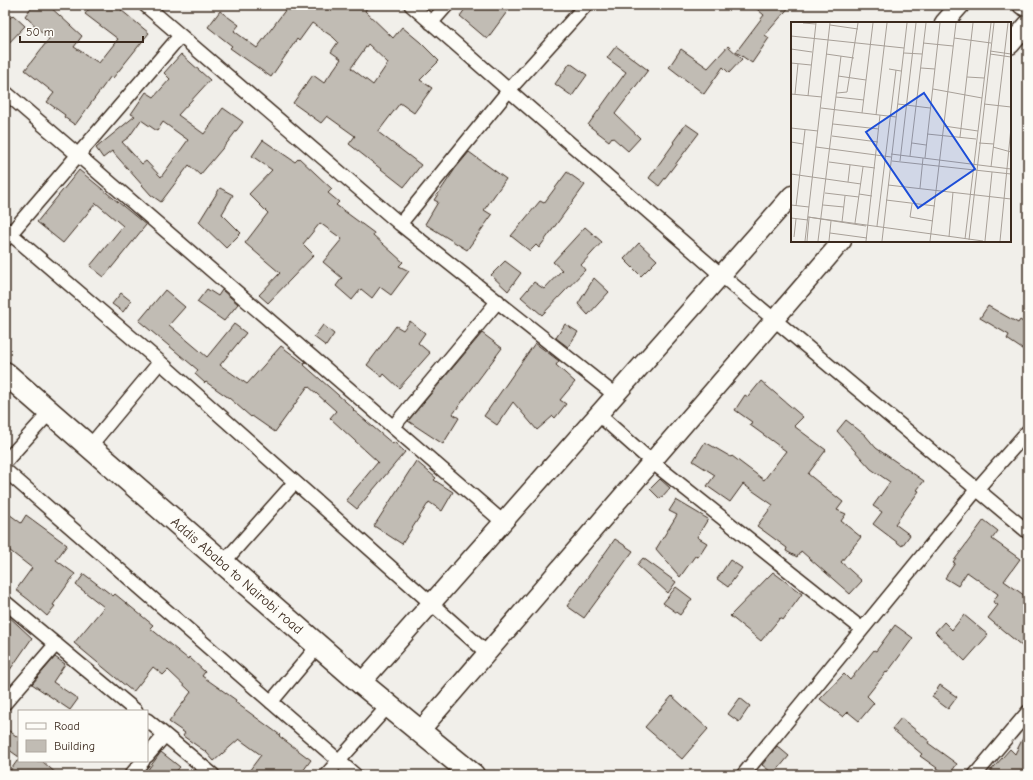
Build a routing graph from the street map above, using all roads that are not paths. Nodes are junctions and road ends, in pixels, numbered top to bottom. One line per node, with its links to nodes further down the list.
1 (145, 5): 11 (street)
2 (410, 5): 8 (street)
3 (447, 5): 8 (street)
4 (586, 5): 13 (street)
5 (960, 5): 9 (street)
6 (1022, 5): 7 (street)
7 (1028, 8)
8 (431, 22): 13 (street)
9 (945, 22)
10 (1028, 24): 12 (street)
11 (180, 36): 15 (street); 17 (street)
12 (1011, 44)
13 (509, 90): 17 (street); 20 (street)
14 (5, 92): 15 (street)
15 (78, 155): 18 (street); 28 (street)
16 (791, 196): 20 (street)
17 (400, 224): 21 (street)
18 (7, 234): 23 (street)
19 (841, 242): 22 (street)
20 (721, 275): 22 (street); 25 (street)
21 (498, 301): 25 (street); 28 (street)
22 (775, 319): 32 (street); 35 (street)
23 (160, 362): 30 (street); 34 (street)
24 (5, 373): 26 (highway, Addis Ababa to Nairobi road)
25 (615, 395): 27 (street)
26 (50, 412): 30 (highway, Addis Ababa to Nairobi road); 31 (street)
27 (598, 414): 32 (street); 36 (street)
28 (393, 427): 36 (street)
29 (1028, 431): 35 (street)
30 (90, 446): 38 (highway, Addis Ababa to Nairobi road)
31 (5, 462)
32 (652, 462): 41 (street); 44 (street)
33 (5, 470): 46 (street)
34 (295, 482): 38 (street); 40 (street)
35 (977, 489): 37 (street); 41 (street)
36 (503, 522): 40 (street)
37 (1028, 532)
38 (223, 563): 43 (highway, Addis Ababa to Nairobi road)
39 (5, 602): 42 (street)
40 (431, 604): 44 (street); 45 (street)
41 (862, 630): 62 (street)
42 (56, 644): 47 (street); 49 (street)
43 (318, 646): 45 (highway, Addis Ababa to Nairobi road); 46 (street)
44 (487, 653): 52 (street)
45 (361, 683): 48 (highway, Addis Ababa to Nairobi road)
46 (271, 702): 55 (street)
47 (5, 703)
48 (389, 705): 52 (highway, Addis Ababa to Nairobi road); 55 (street)
49 (135, 710)
50 (1028, 712): 63 (street)
51 (148, 721): 53 (street)
52 (420, 731): 61 (highway, Addis Ababa to Nairobi road)
53 (165, 735): 54 (street); 58 (street)
54 (148, 755)
55 (338, 761): 59 (street); 60 (street)
56 (142, 762): 57 (street)
57 (131, 775)
58 (213, 775)
59 (326, 775)
60 (355, 775)
61 (473, 775)
62 (743, 775)
63 (974, 775)

